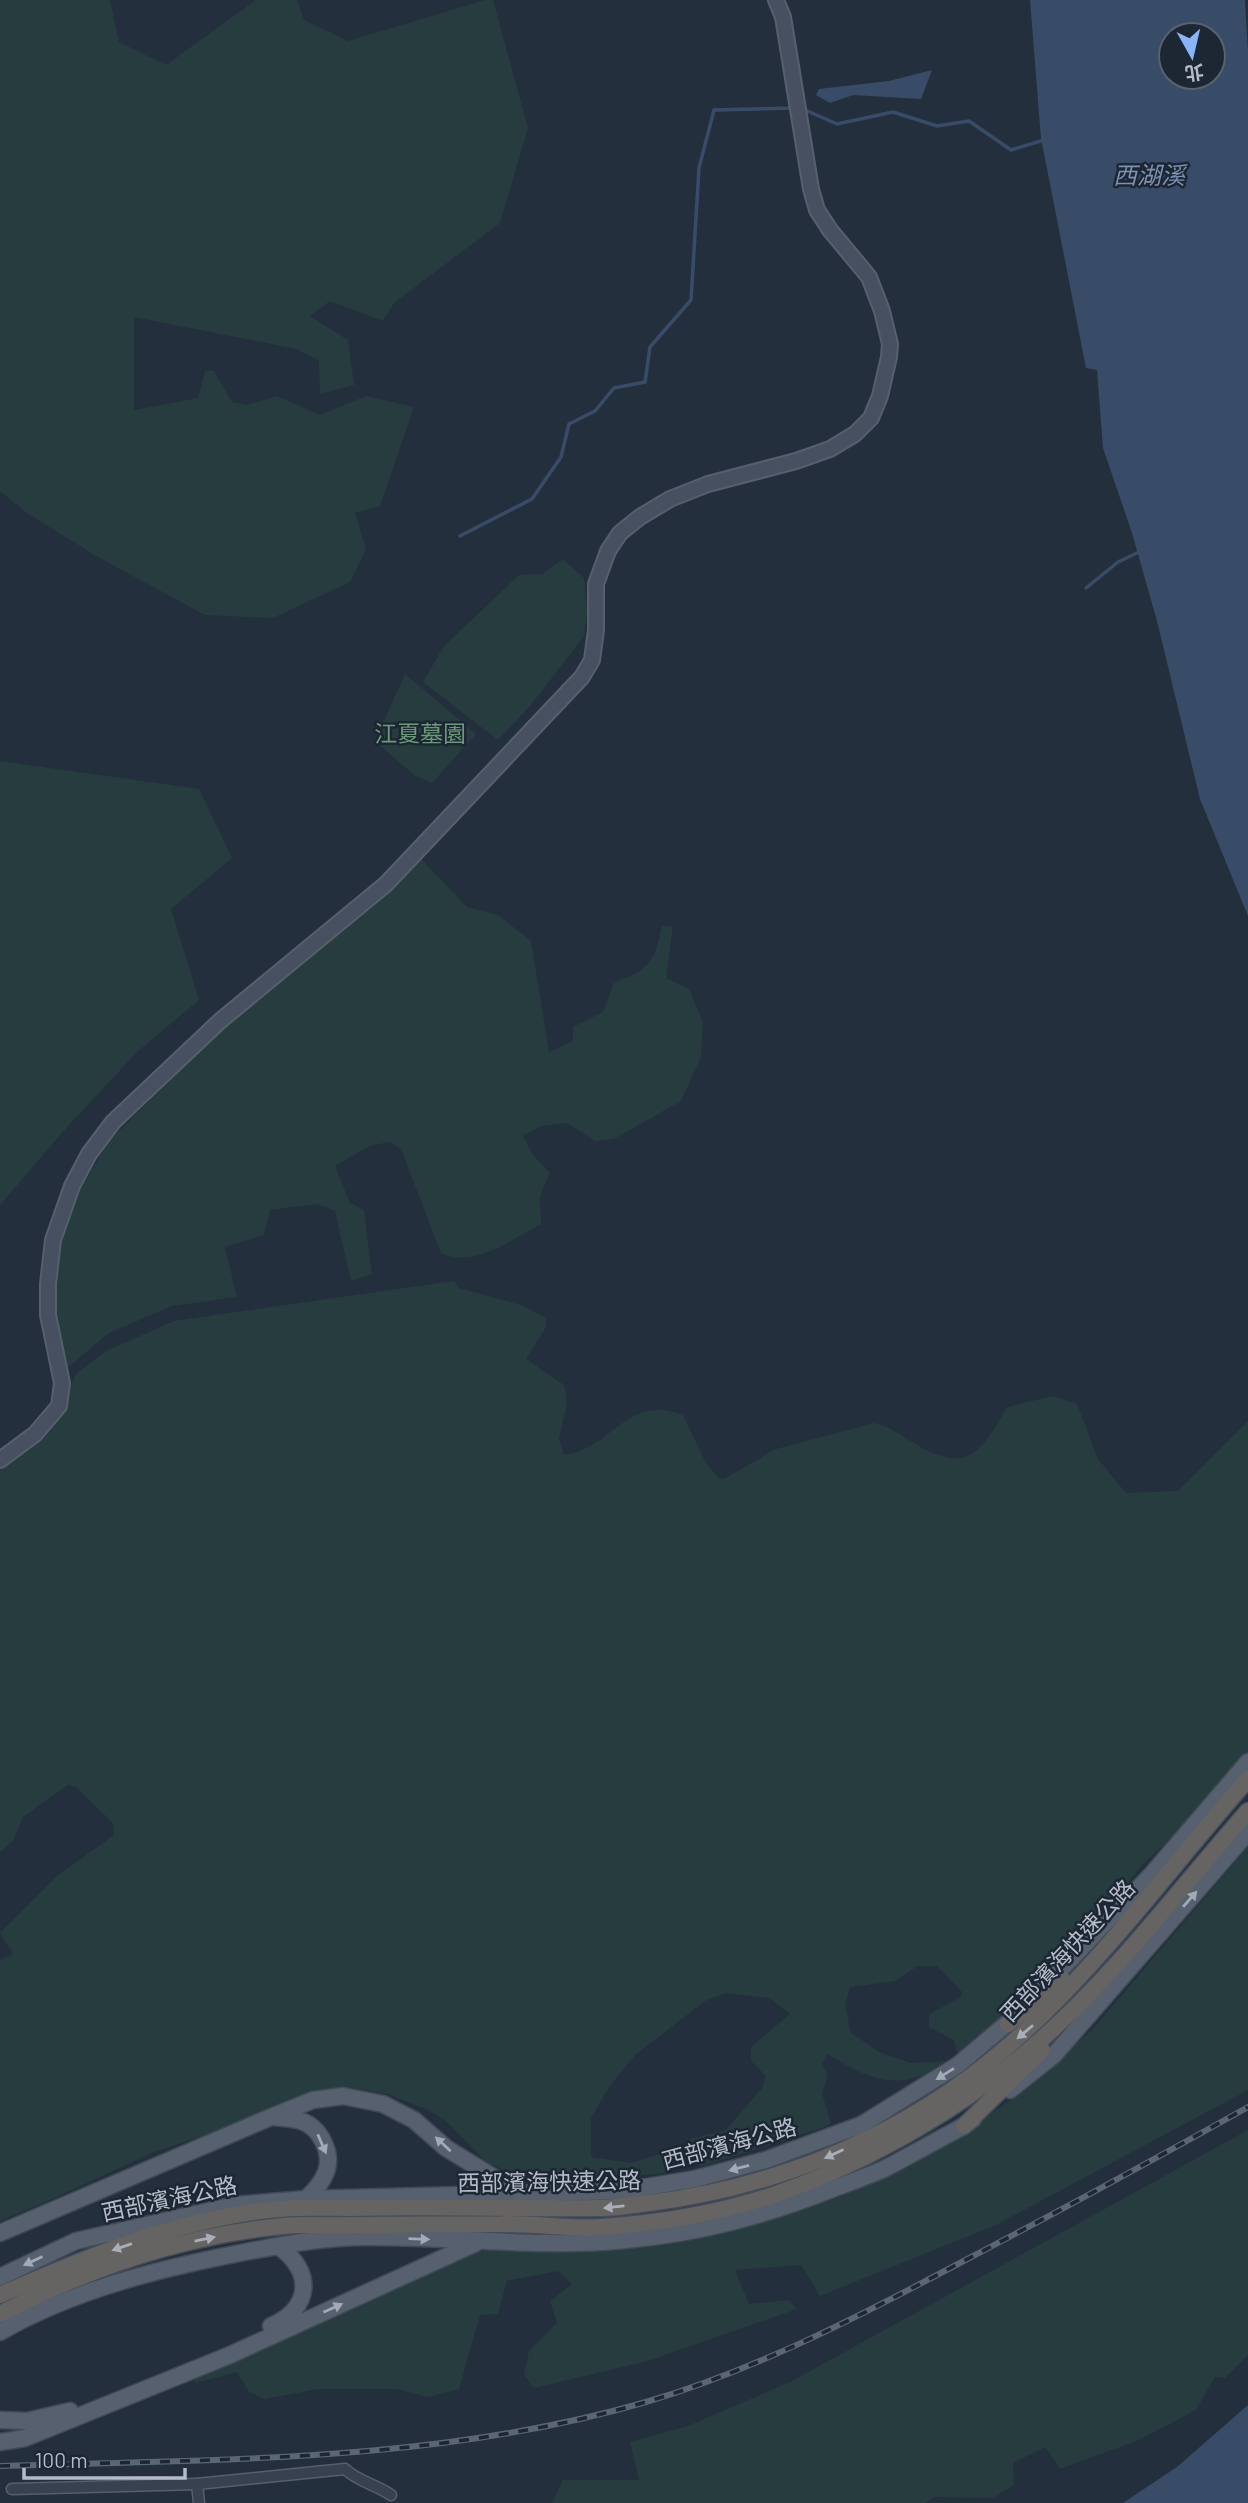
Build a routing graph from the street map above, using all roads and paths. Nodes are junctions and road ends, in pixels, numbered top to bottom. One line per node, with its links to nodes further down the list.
1 (776, 0): 2 (main road)
2 (0, 1460)
3 (1248, 1762): 9 (main road, 西部濱海公路)
4 (1248, 1779): 7 (highway, 西部濱海快速公路)
5 (1248, 1811): 8 (highway, 西部濱海快速公路)
6 (1248, 1832): 11 (main road, one-way to 6)
7 (1165, 1876): 9 (highway); 18 (highway, 西部濱海快速公路, one-way to 18)
8 (1129, 1951): 11 (highway); 19 (highway, 西部濱海快速公路, one-way to 8)
9 (1008, 2024): 12 (main road, 西部濱海公路, one-way to 12)
10 (271, 2117): 12 (main road, one-way to 10); 13 (main road, one-way to 13); 14 (main road)
11 (964, 2126): 15 (main road)
12 (521, 2194): 13 (main road, 西部濱海公路)
13 (306, 2199): 17 (main road, 西部濱海公路, one-way to 17)
14 (0, 2233)
15 (482, 2241): 16 (main road, one-way to 15); 21 (main road, one-way to 15)
16 (278, 2246): 20 (main road); 21 (main road)
17 (0, 2277)
18 (0, 2295)
19 (2, 2313)
20 (0, 2332)
21 (112, 2402): 22 (main road); 23 (main road)
22 (0, 2420)
23 (0, 2442)
24 (197, 2484): 25 (street); 26 (street); 27 (street)
25 (12, 2489)
26 (391, 2495)
27 (199, 2503)

